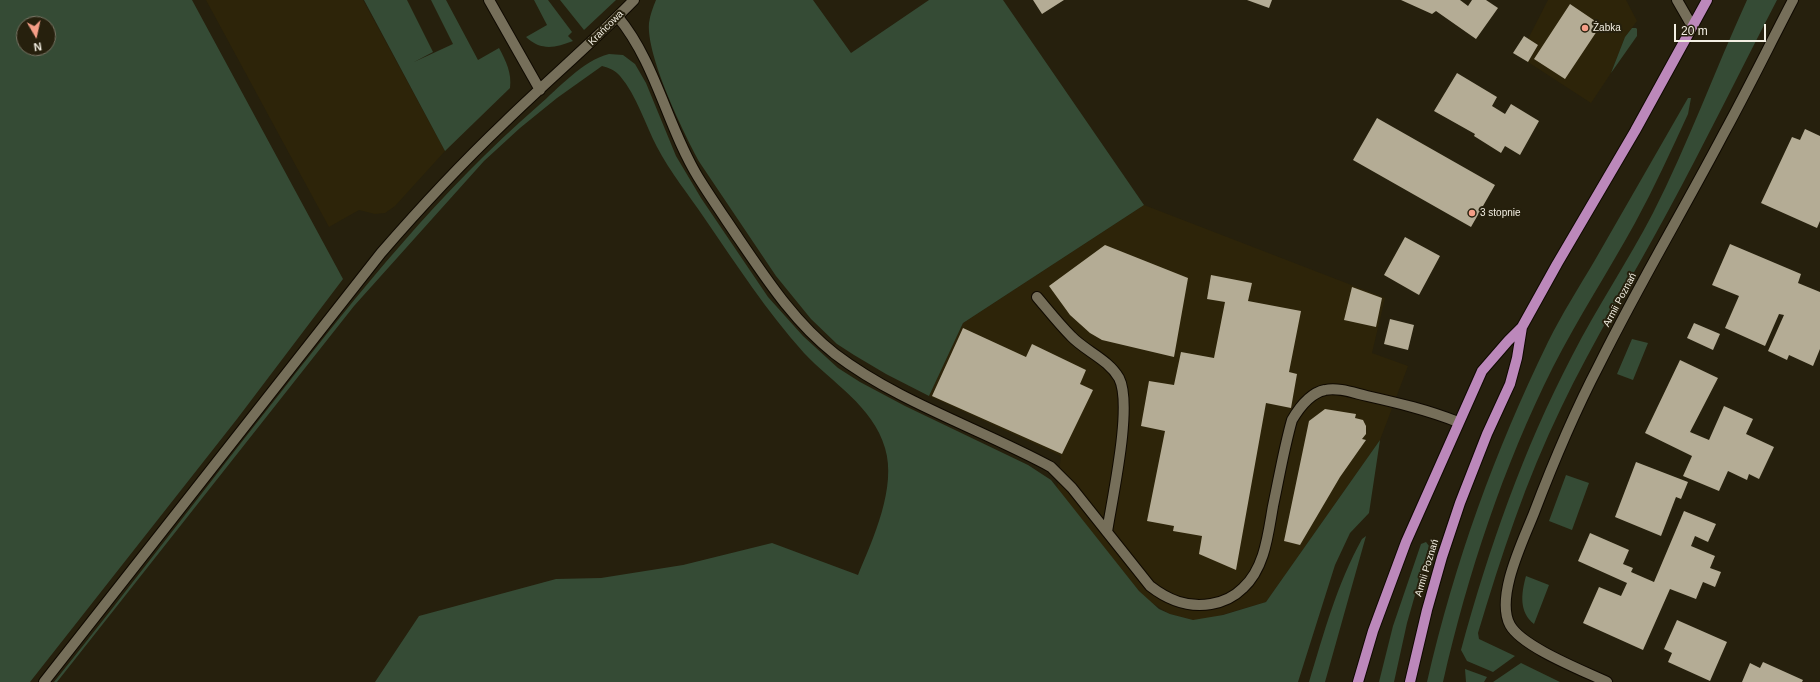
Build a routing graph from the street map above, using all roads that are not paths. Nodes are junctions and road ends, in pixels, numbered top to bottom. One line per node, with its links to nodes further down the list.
1 (489, 0): 8 (street)
2 (634, 0): 6 (street, Krańcowa)
3 (1677, 0): 7 (street)
4 (1707, 0): 7 (main road, Armii Poznań)
5 (1793, 0): 16 (street, Armii Poznań)
6 (618, 17): 8 (street, Krańcowa); 12 (street)
7 (1692, 26): 10 (main road, Armii Poznań)
8 (540, 90): 13 (street, Krańcowa)
9 (1037, 297): 12 (street)
10 (1522, 327): 11 (main road, Armii Poznań); 15 (main road, Armii Poznań)
11 (1458, 422): 12 (street); 14 (main road, Armii Poznań)
12 (1107, 532)
13 (44, 682)
14 (1358, 682)
15 (1410, 682)
16 (1607, 682)

